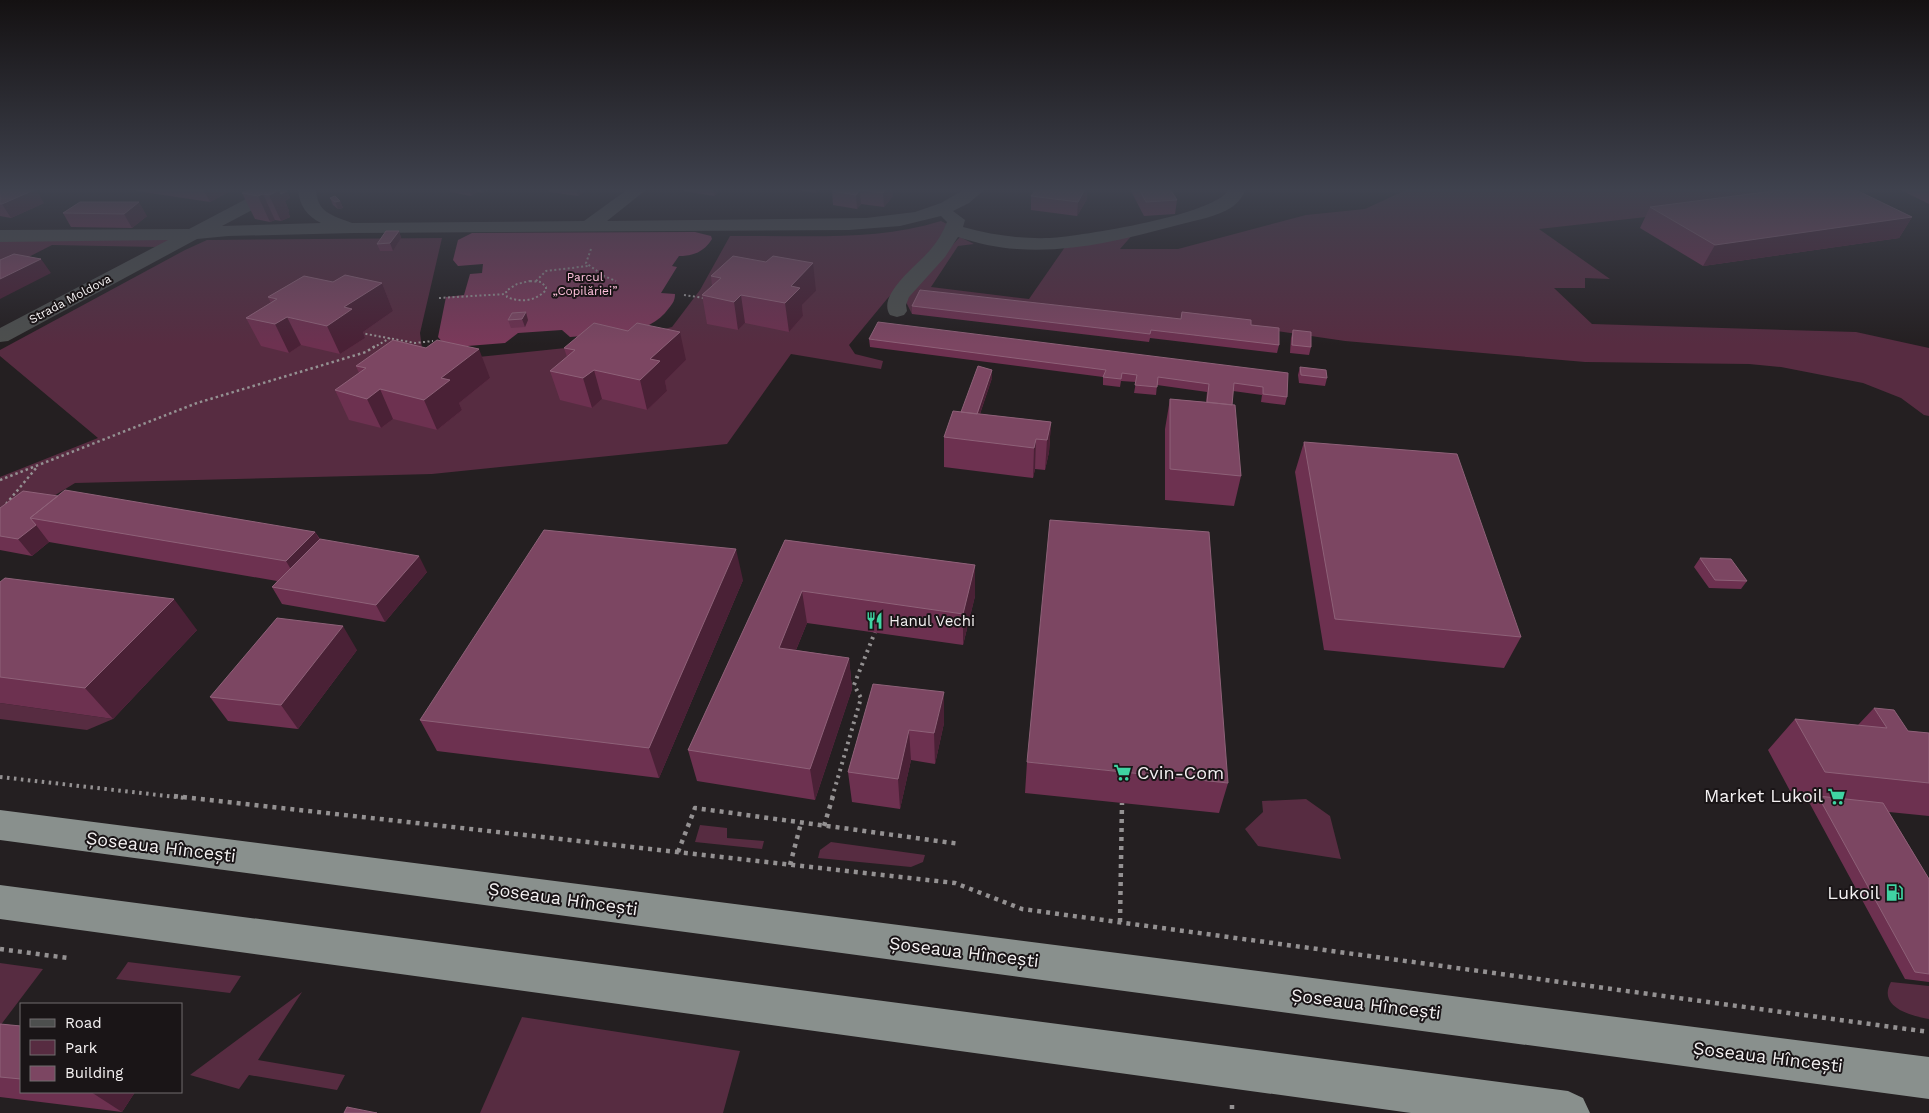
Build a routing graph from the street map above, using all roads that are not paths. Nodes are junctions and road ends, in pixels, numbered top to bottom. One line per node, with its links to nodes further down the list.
1 (181, 241): 6 (street, Strada Moldova)
2 (946, 241): 5 (street)
3 (996, 241): 4 (street)
4 (1085, 241)
5 (897, 311)
6 (0, 336)
7 (0, 825): 9 (highway, Șoseaua Hîncești)
8 (0, 902): 10 (highway)
9 (1929, 1078)
10 (1568, 1113)

